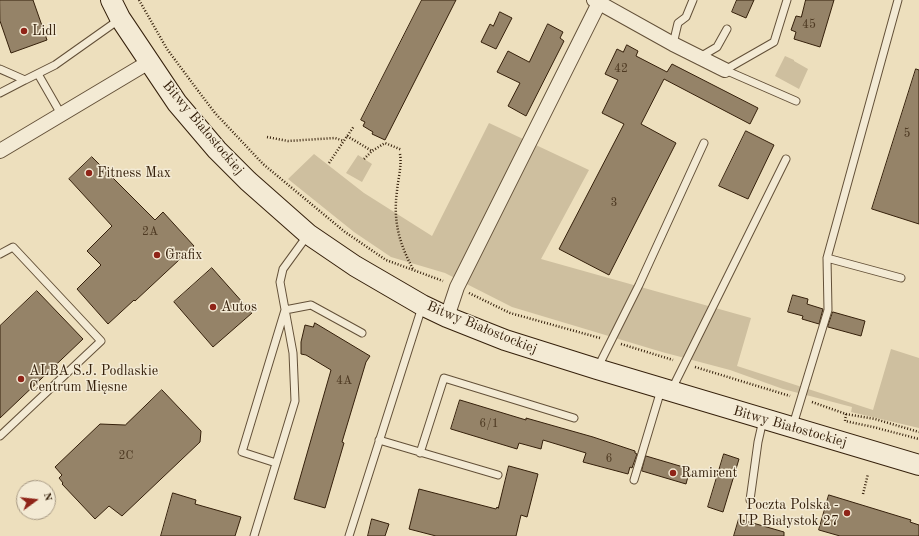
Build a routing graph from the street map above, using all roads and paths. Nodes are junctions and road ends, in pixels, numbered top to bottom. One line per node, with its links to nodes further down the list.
1 (111, 0): 6 (street, Bitwy Białostockiej)
2 (693, 0): 8 (lane)
3 (787, 0): 12 (lane)
4 (898, 0): 32 (lane)
5 (596, 1): 8 (street); 37 (street)
6 (120, 18): 10 (street, Bitwy Białostockiej); 13 (lane)
7 (727, 28): 9 (lane)
8 (673, 44): 9 (street)
9 (699, 57): 12 (street)
10 (149, 62): 17 (street); 30 (street, Bitwy Białostockiej)
11 (0, 69): 14 (lane)
12 (725, 70): 16 (lane)
13 (38, 74): 14 (lane); 17 (lane)
14 (25, 80): 15 (lane)
15 (0, 93)
16 (796, 101)
17 (61, 114): 24 (street)
18 (354, 126): 19 (path)
19 (347, 136): 21 (path); 25 (path)
20 (267, 137): 21 (path)
21 (344, 141): 29 (path)
22 (704, 143): 39 (lane)
23 (402, 150): 25 (path)
24 (0, 151)
25 (372, 152): 27 (path)
26 (400, 154): 33 (path)
27 (364, 159)
28 (786, 159): 40 (lane)
29 (329, 163)
30 (308, 234): 35 (street, Bitwy Białostockiej); 36 (lane)
31 (0, 254): 45 (lane)
32 (827, 258): 34 (lane); 43 (lane)
33 (413, 270)
34 (901, 278)
35 (422, 304): 37 (street, Bitwy Białostockiej); 46 (lane)
36 (285, 310): 38 (lane); 49 (lane); 49 (lane)
37 (447, 317): 39 (street, Bitwy Białostockiej)
38 (362, 333)
39 (597, 369): 40 (street, Bitwy Białostockiej)
40 (667, 390): 42 (street, Bitwy Białostockiej); 53 (lane)
41 (574, 418): 48 (lane)
42 (763, 419): 43 (street, Bitwy Białostockiej); 55 (lane)
43 (792, 428): 50 (street, Bitwy Białostockiej)
44 (919, 432): 47 (path)
45 (0, 436)
46 (379, 440): 48 (lane); 57 (lane)
47 (919, 440)
48 (420, 453): 52 (lane)
49 (276, 463): 56 (lane)
50 (919, 465)
51 (868, 474): 54 (path)
52 (498, 475)
53 (634, 480)
54 (863, 494)
55 (750, 500)
56 (254, 536)
57 (349, 536)

